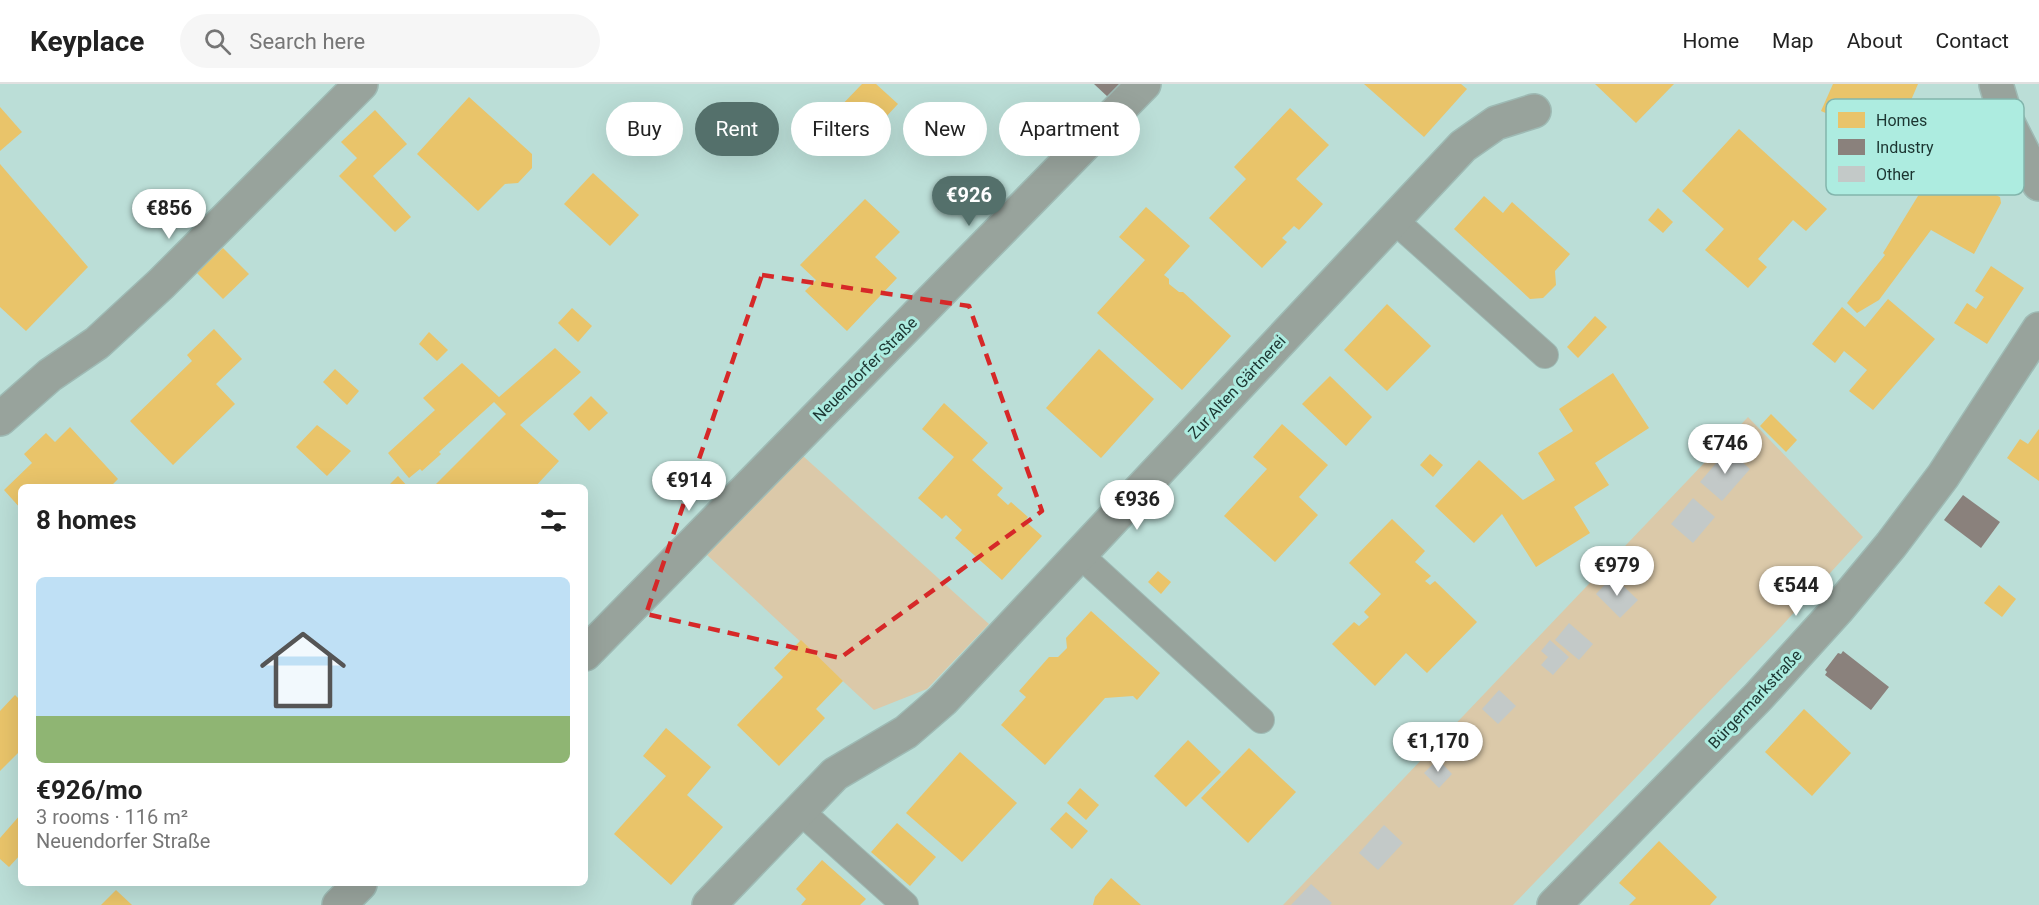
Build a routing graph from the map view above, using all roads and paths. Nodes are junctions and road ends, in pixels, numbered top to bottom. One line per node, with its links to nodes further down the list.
1 (361, 84): 11 (street)
2 (1144, 84): 13 (street, Neuendorfer Straße)
3 (1996, 84): 4 (street)
4 (2000, 99)
5 (1534, 111): 8 (street, Zur Alten Gärtnerei)
6 (2024, 154): 7 (street)
7 (2039, 184)
8 (1394, 220): 10 (lane); 12 (street, Zur Alten Gärtnerei)
9 (2039, 329): 20 (street, Bürgermarkstraße)
10 (1545, 355)
11 (0, 419)
12 (1080, 555): 14 (lane); 15 (street, Zur Alten Gärtnerei)
13 (588, 651)
14 (1261, 720)
15 (800, 810): 18 (street, Zur Alten Gärtnerei); 19 (lane)
16 (358, 886): 17 (street)
17 (339, 905)
18 (709, 905)
19 (905, 905)
20 (1554, 905)

